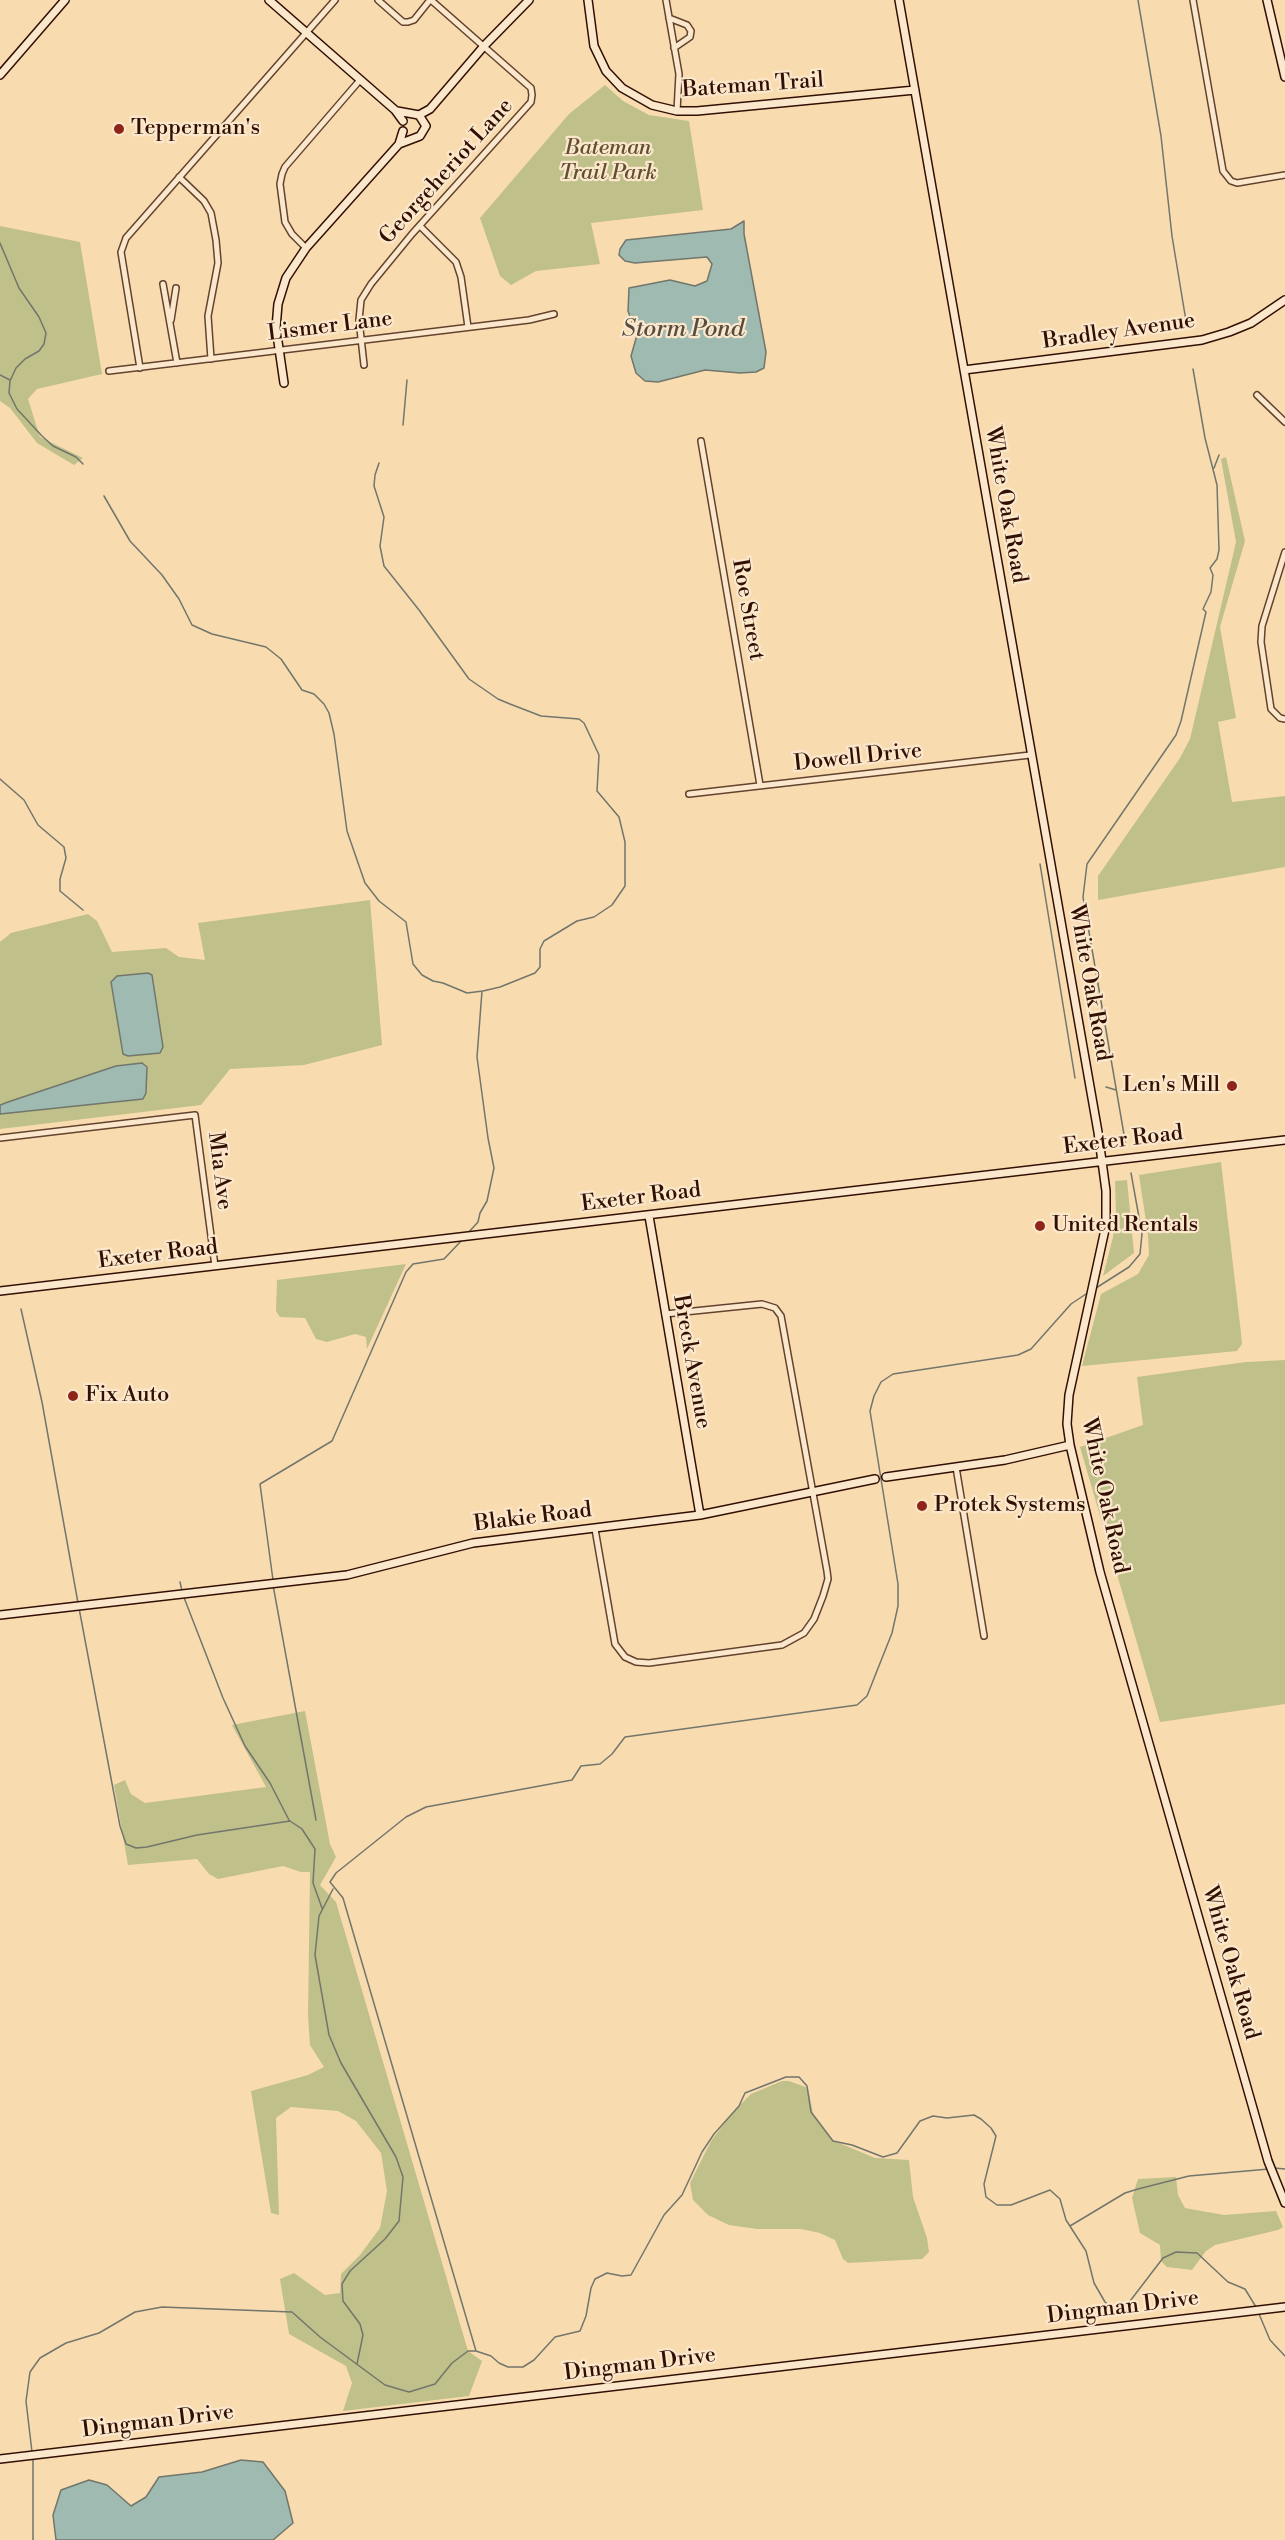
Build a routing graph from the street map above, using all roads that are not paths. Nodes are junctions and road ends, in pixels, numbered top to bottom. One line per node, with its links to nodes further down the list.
1 (65, 0): 16 (street)
2 (269, 0): 13 (street)
3 (335, 0): 13 (street)
4 (378, 0): 5 (street)
5 (431, 0): 14 (street, Georgeheriot Lane)
6 (529, 0): 14 (street)
7 (666, 0): 12 (street)
8 (899, 0): 19 (street, White Oak Road)
9 (1193, 0): 30 (street)
10 (1267, 0): 17 (street)
11 (588, 1): 22 (street, Bateman Trail)
12 (669, 18): 15 (street); 15 (street)
13 (307, 32): 18 (street); 31 (street)
14 (484, 46): 20 (street); 32 (street, Georgeheriot Lane)
15 (674, 48): 22 (street)
16 (0, 75)
17 (1285, 77)
18 (360, 80): 21 (street); 33 (street)
19 (915, 90): 22 (street, Bateman Trail); 46 (street, White Oak Road)
20 (430, 109): 24 (street); 26 (street)
21 (395, 110): 23 (street); 25 (street)
22 (677, 111)
23 (410, 115): 24 (street); 25 (street)
24 (419, 116): 26 (street)
25 (403, 121): 27 (street)
26 (425, 122): 28 (street)
27 (403, 131): 28 (street); 29 (street)
28 (412, 138): 29 (street)
29 (399, 144): 33 (street)
30 (1285, 175)
31 (179, 177): 42 (street); 45 (street)
32 (421, 227): 39 (street); 40 (street, Georgeheriot Lane)
33 (306, 248): 41 (street)
34 (163, 284): 38 (street)
35 (176, 288): 38 (street)
36 (1285, 302): 46 (street, Bradley Avenue)
37 (554, 314): 39 (street, Lismer Lane)
38 (170, 325): 43 (street)
39 (468, 327): 40 (street, Lismer Lane)
40 (361, 340): 41 (street, Lismer Lane); 44 (street, Georgeheriot Lane)
41 (279, 350): 42 (street, Lismer Lane); 48 (street)
42 (211, 359): 43 (street, Lismer Lane)
43 (177, 363): 45 (street, Lismer Lane)
44 (364, 365)
45 (140, 368): 47 (street, Lismer Lane)
46 (964, 370): 54 (street, White Oak Road)
47 (109, 371)
48 (284, 383)
49 (1257, 395): 50 (street)
50 (1285, 422)
51 (701, 441): 55 (street, Roe Street)
52 (1285, 552): 53 (street)
53 (1285, 719)
54 (1030, 755): 55 (street, Dowell Drive); 59 (street, White Oak Road)
55 (760, 785): 56 (street, Dowell Drive)
56 (689, 794)
57 (0, 1138): 61 (street, Mia Ave)
58 (1285, 1140): 59 (street, Exeter Road)
59 (1102, 1161): 60 (street, Exeter Road); 64 (street, White Oak Road)
60 (649, 1216): 61 (street, Exeter Road); 63 (street, Breck Avenue)
61 (215, 1266): 62 (street, Exeter Road)
62 (0, 1291)
63 (665, 1314): 68 (street); 69 (street, Breck Avenue)
64 (1070, 1445): 65 (street, Blakie Road); 73 (street, White Oak Road)
65 (956, 1467): 66 (street, Blakie Road); 72 (street)
66 (886, 1477): 67 (street, Blakie Road)
67 (875, 1479): 68 (street, Blakie Road)
68 (813, 1492): 69 (street, Blakie Road); 70 (street)
69 (700, 1515): 70 (street, Blakie Road)
70 (595, 1528): 71 (street, Blakie Road)
71 (0, 1615)
72 (984, 1636)
73 (1285, 2203)
74 (1285, 2307): 75 (street, Dingman Drive)
75 (0, 2458)

